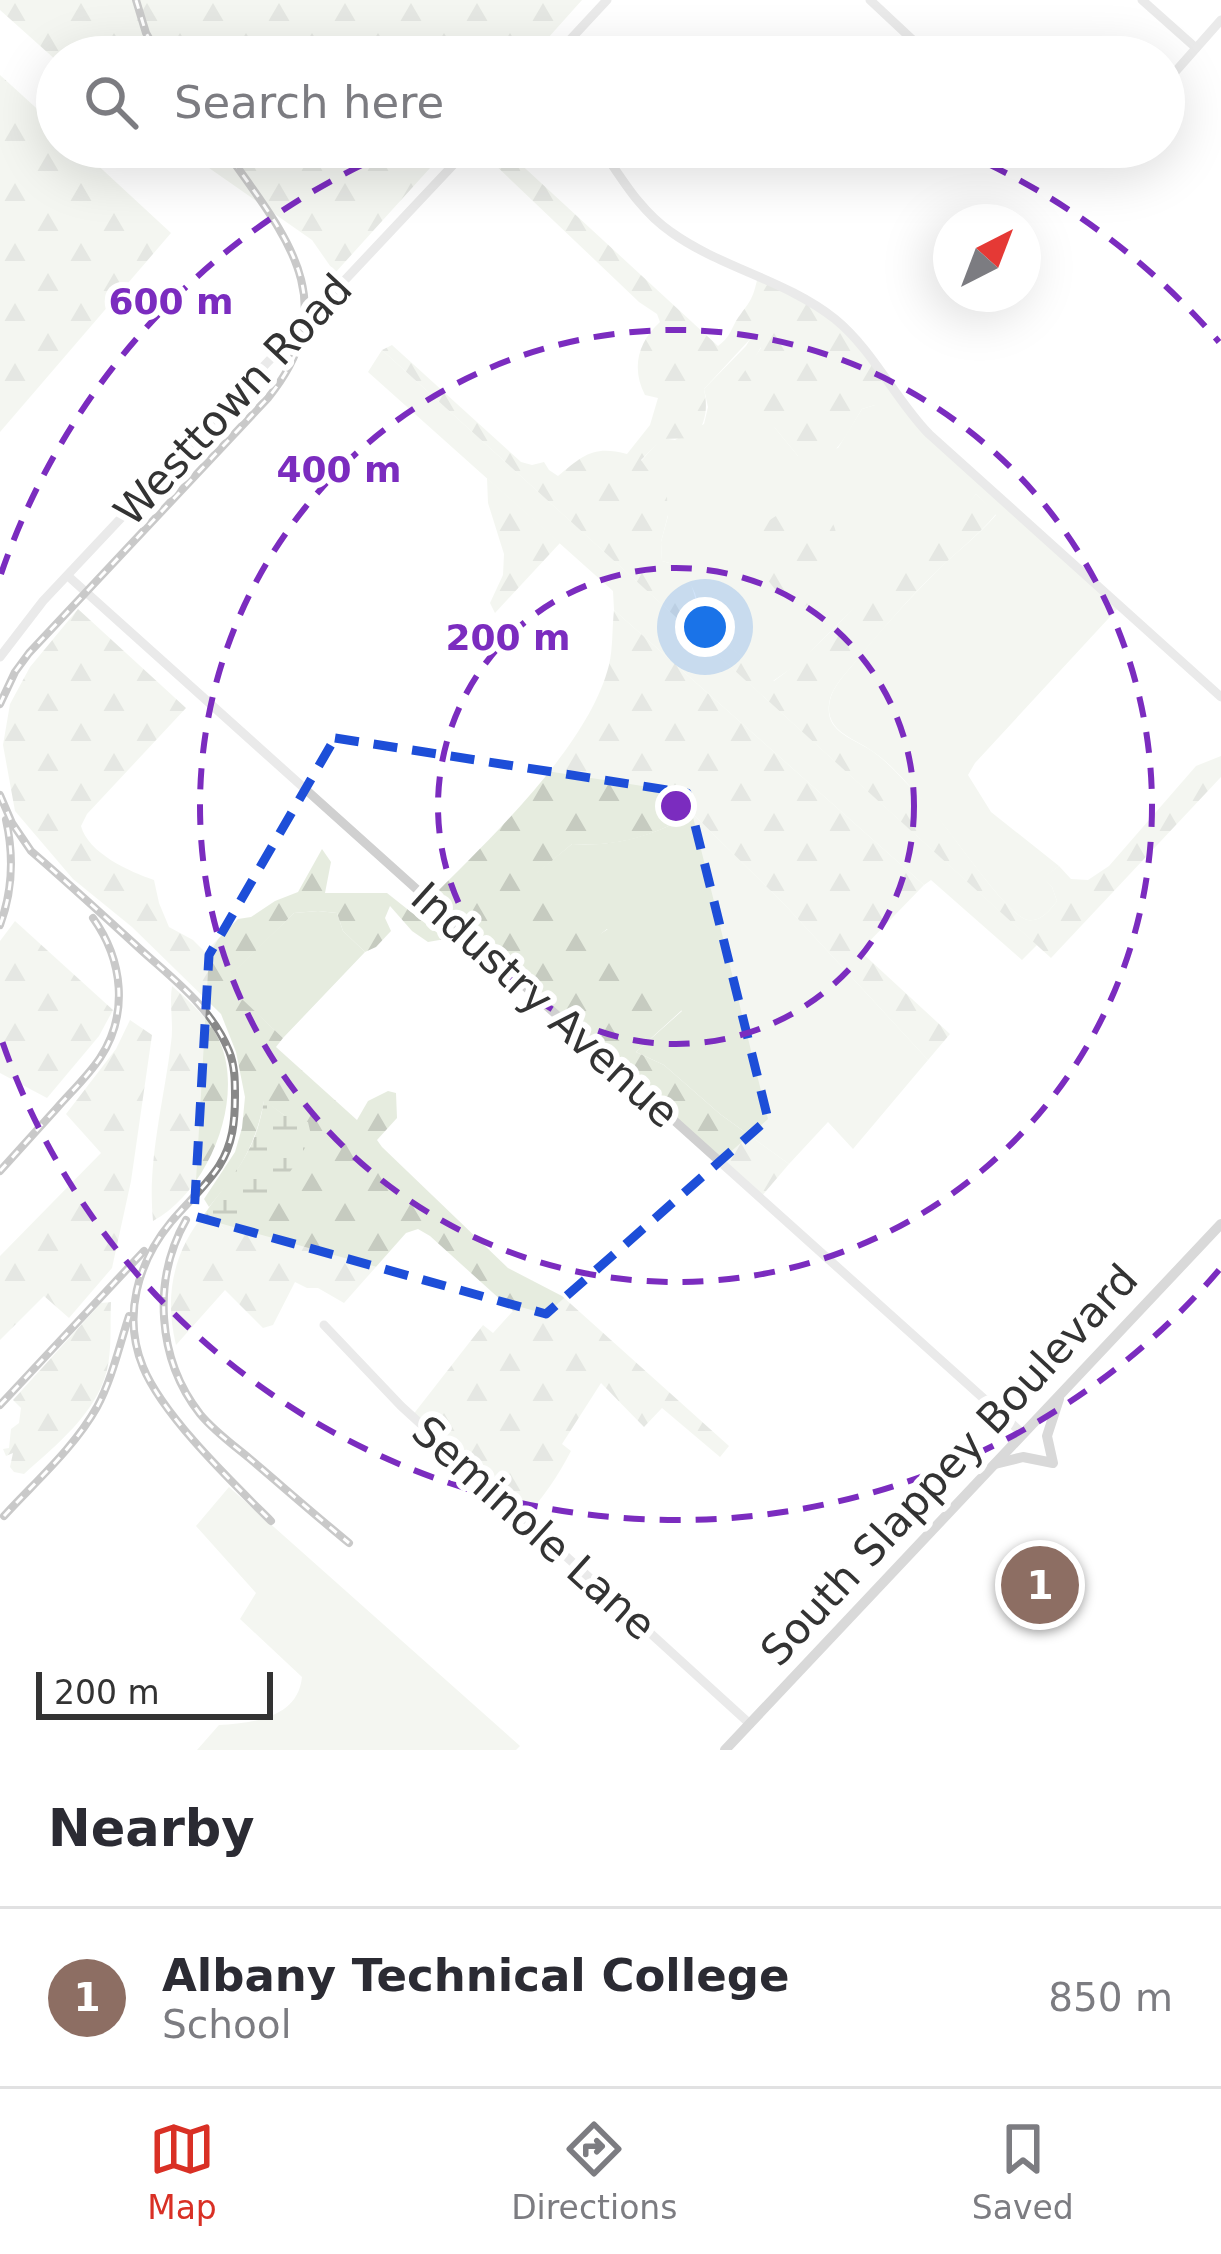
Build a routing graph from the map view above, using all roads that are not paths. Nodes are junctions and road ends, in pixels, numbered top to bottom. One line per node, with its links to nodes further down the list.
1 (607, 0): 5 (street)
2 (870, 0): 6 (street)
3 (1142, 0): 7 (street)
4 (1221, 20): 9 (street)
5 (574, 36)
6 (909, 36)
7 (1182, 36)
8 (1185, 38): 9 (street)
9 (1196, 48): 10 (street)
10 (1185, 61)
11 (450, 168): 13 (street, Westtown Road)
12 (615, 168): 15 (street)
13 (68, 575): 14 (street, Westtown Road); 19 (street, Industry Avenue)
14 (0, 657)
15 (1221, 697)
16 (1221, 1224): 18 (main road, South Slappey Boulevard)
17 (324, 1325): 21 (street, Seminole Lane)
18 (1063, 1391): 19 (main road, South Slappey Boulevard); 20 (main road)
19 (1022, 1433): 20 (main road, South Slappey Boulevard)
20 (992, 1466): 21 (main road, South Slappey Boulevard)
21 (750, 1724): 22 (main road, South Slappey Boulevard)
22 (725, 1750)

